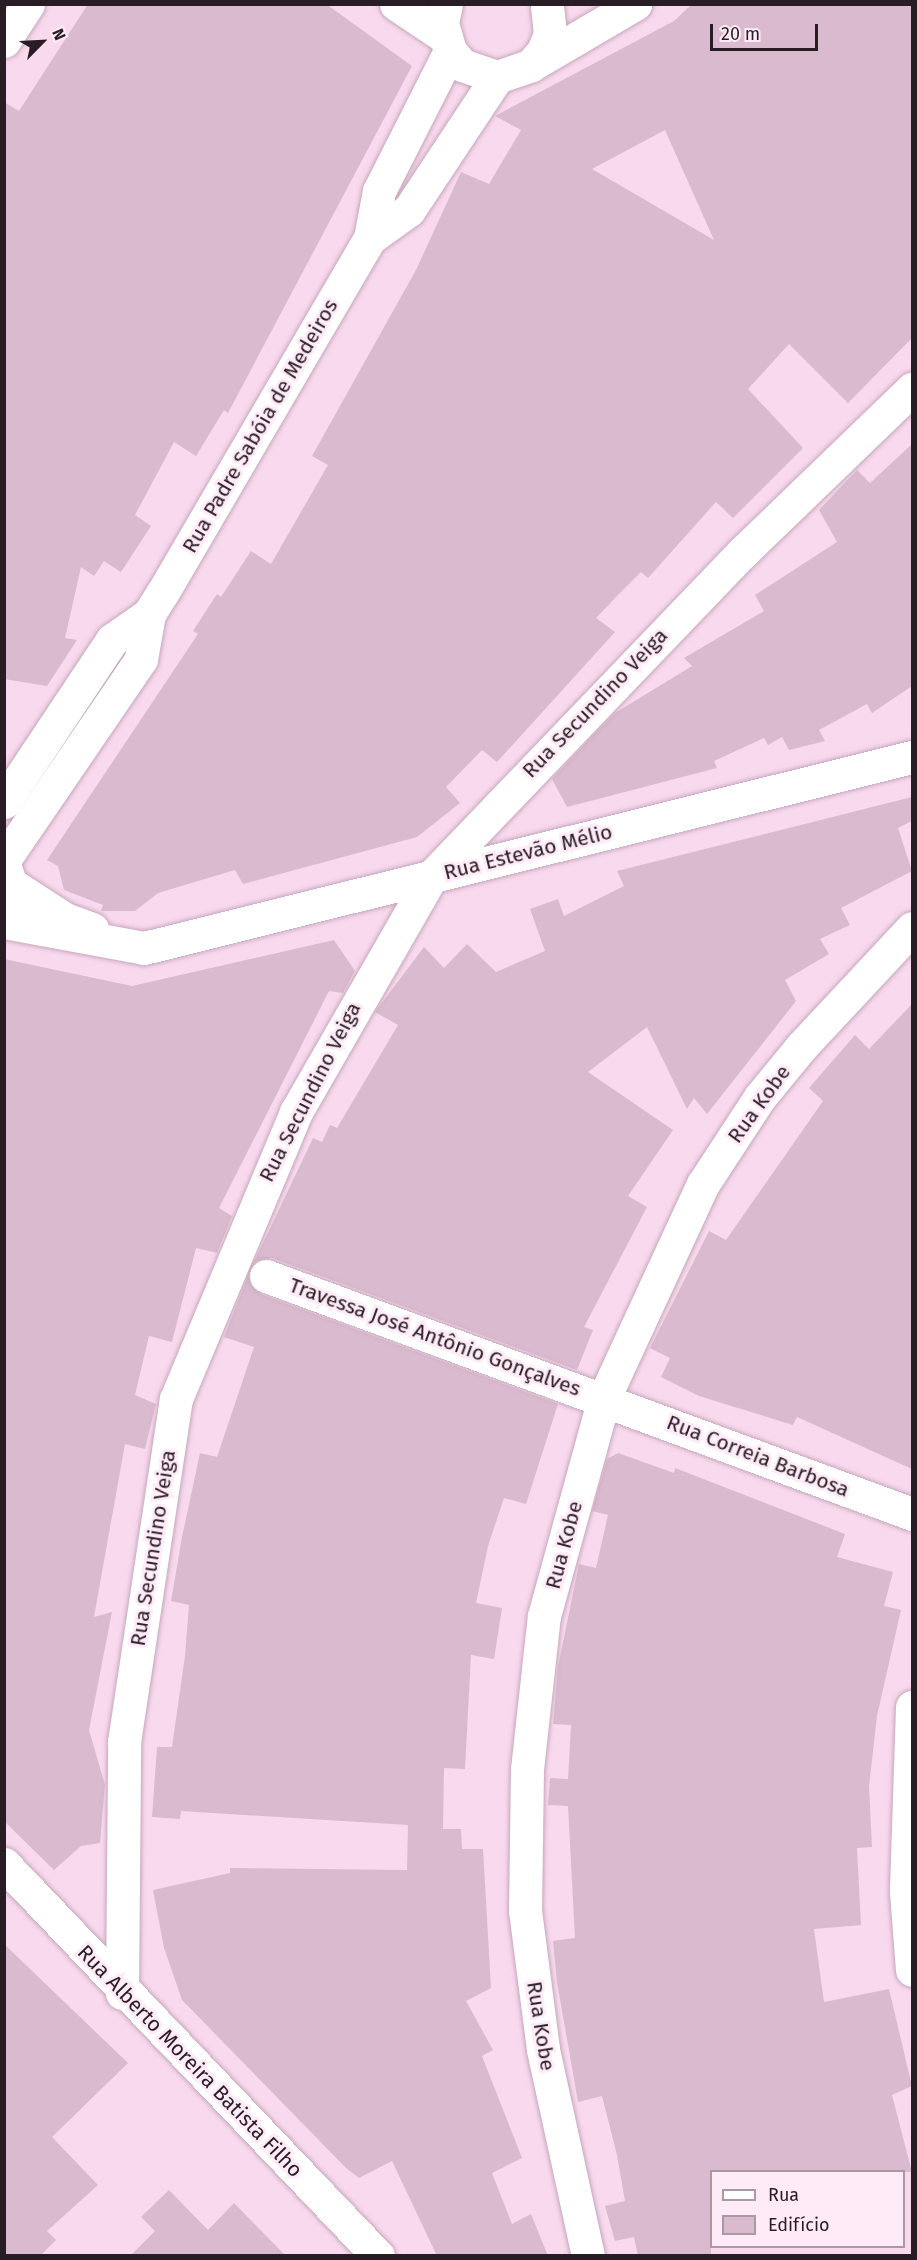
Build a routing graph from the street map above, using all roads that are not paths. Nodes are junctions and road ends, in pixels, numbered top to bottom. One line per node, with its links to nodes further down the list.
1 (28, 4): 6 (street)
2 (396, 4): 7 (street)
3 (446, 4): 7 (street)
4 (547, 4): 8 (street)
5 (635, 4): 8 (street)
6 (4, 41)
7 (447, 44): 9 (street); 10 (street, Rua Padre Sabóia de Medeiros)
8 (531, 65): 9 (street)
9 (497, 77): 10 (street, Rua Padre Sabóia de Medeiros)
10 (370, 238): 12 (street, Rua Padre Sabóia de Medeiros)
11 (912, 389): 15 (street, Rua Secundino Veiga)
12 (149, 614): 14 (street, Rua Padre Sabóia de Medeiros); 16 (street, Rua Padre Sabóia de Medeiros)
13 (912, 757): 15 (street, Rua Estevão Mélio)
14 (4, 802)
15 (431, 877): 19 (street, Rua Estevão Mélio); 26 (street, Rua Secundino Veiga)
16 (6, 879): 19 (street)
17 (4, 922): 19 (street, Rua Estevão Mélio)
18 (912, 928): 21 (street, Rua Kobe)
19 (144, 948)
20 (266, 1276): 21 (street, Travessa José Antônio Gonçalves)
21 (604, 1398): 22 (street, Rua Correia Barbosa); 28 (street, Rua Kobe)
22 (912, 1514)
23 (912, 1707): 25 (street)
24 (4, 1864): 26 (street, Rua Alberto Moreira Batista Filho)
25 (912, 1970)
26 (122, 1993): 27 (street, Rua Alberto Moreira Batista Filho)
27 (378, 2256)
28 (588, 2256)

